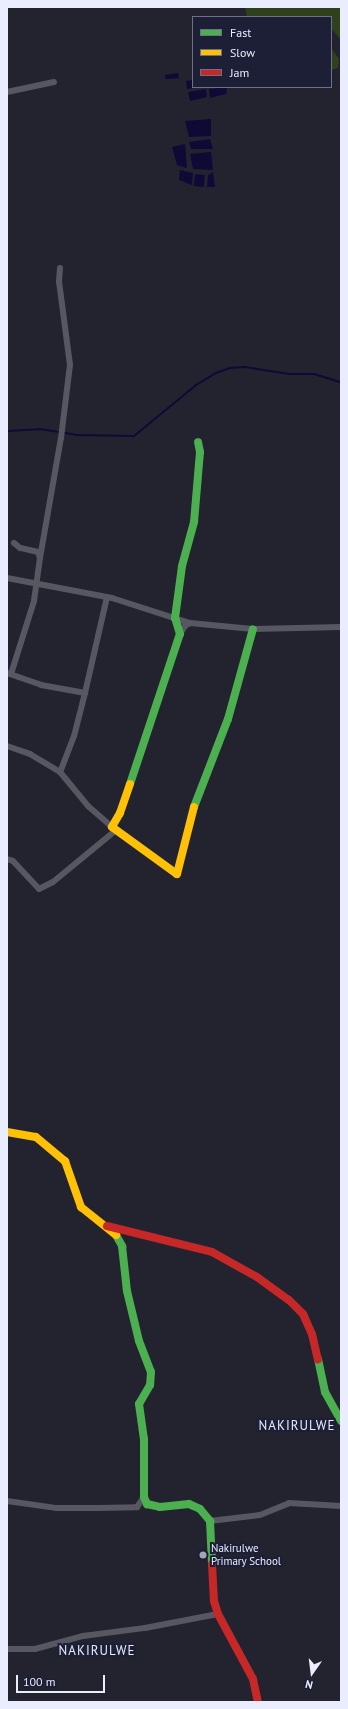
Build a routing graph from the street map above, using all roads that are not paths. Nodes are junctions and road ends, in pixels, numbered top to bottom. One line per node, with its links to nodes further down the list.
1 (54, 82): 2 (street)
2 (7, 92)
3 (60, 268): 6 (street)
4 (198, 442): 10 (street)
5 (14, 543): 6 (street)
6 (40, 558): 8 (street)
7 (7, 578): 8 (street)
8 (34, 585): 9 (street); 15 (street)
9 (107, 597): 10 (street); 16 (street)
10 (175, 618): 11 (street); 14 (street)
11 (190, 623): 13 (street); 14 (street)
12 (341, 627): 13 (street)
13 (253, 629): 19 (street)
14 (180, 634): 19 (street)
15 (9, 673): 16 (street)
16 (86, 693): 18 (street)
17 (7, 746): 18 (street)
18 (60, 772): 19 (street)
19 (114, 828): 21 (street)
20 (7, 853): 21 (street)
21 (10, 860)
22 (7, 1132): 23 (street)
23 (100, 1224): 24 (street); 25 (street)
24 (341, 1420)
25 (144, 1497): 26 (street); 28 (street)
26 (7, 1501)
27 (341, 1506): 28 (street)
28 (210, 1521): 29 (street)
29 (218, 1614): 30 (street); 31 (street)
30 (7, 1649)
31 (258, 1702)

